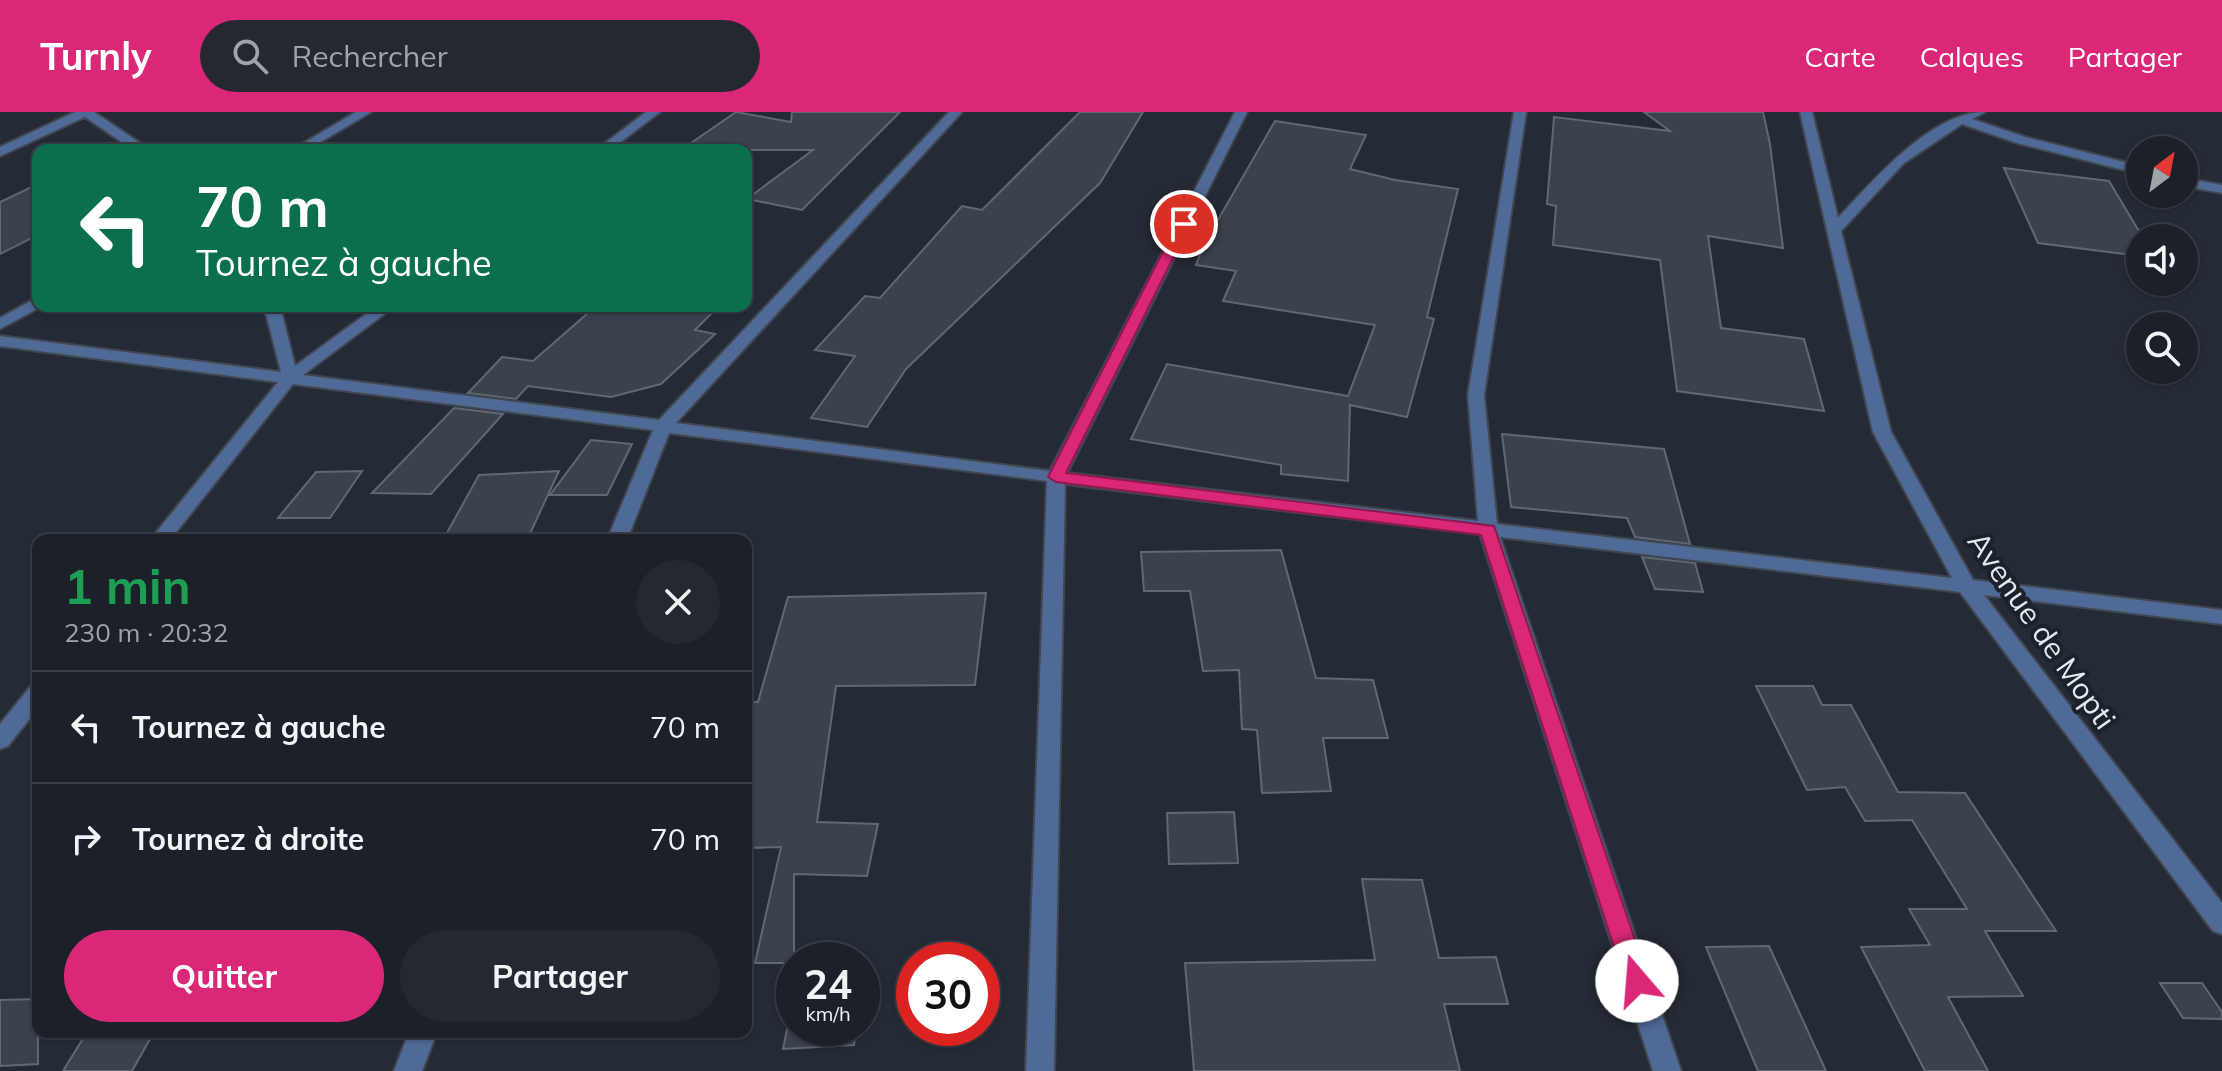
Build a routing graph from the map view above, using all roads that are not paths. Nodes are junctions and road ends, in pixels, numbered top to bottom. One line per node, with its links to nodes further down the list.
1 (86, 112): 10 (street); 13 (street)
2 (365, 112): 11 (street)
3 (654, 112): 12 (street)
4 (956, 112): 24 (street)
5 (1241, 112): 25 (street)
6 (1520, 112): 26 (street)
7 (1806, 112): 17 (street, Avenue de Mopti)
8 (1979, 112): 9 (street)
9 (1961, 119): 14 (street); 17 (street)
10 (133, 144)
11 (309, 144)
12 (610, 144)
13 (0, 152)
14 (2126, 166)
15 (2198, 185): 16 (street)
16 (2222, 189)
17 (1834, 230): 29 (street, Avenue de Mopti)
18 (32, 305): 21 (street)
19 (274, 312): 23 (street)
20 (379, 312): 23 (street)
21 (0, 324)
22 (0, 341): 23 (street)
23 (290, 377): 24 (street); 27 (street)
24 (663, 426): 25 (street); 28 (street)
25 (1056, 477): 26 (street); 36 (street)
26 (1488, 530): 29 (street); 37 (street)
27 (165, 534)
28 (619, 534)
29 (1968, 589): 30 (street); 33 (street, Avenue de Mopti)
30 (2222, 617)
31 (32, 700): 32 (street)
32 (0, 740)
33 (2222, 923)
34 (421, 1038): 35 (street)
35 (408, 1071)
36 (1040, 1071)
37 (1667, 1071)

